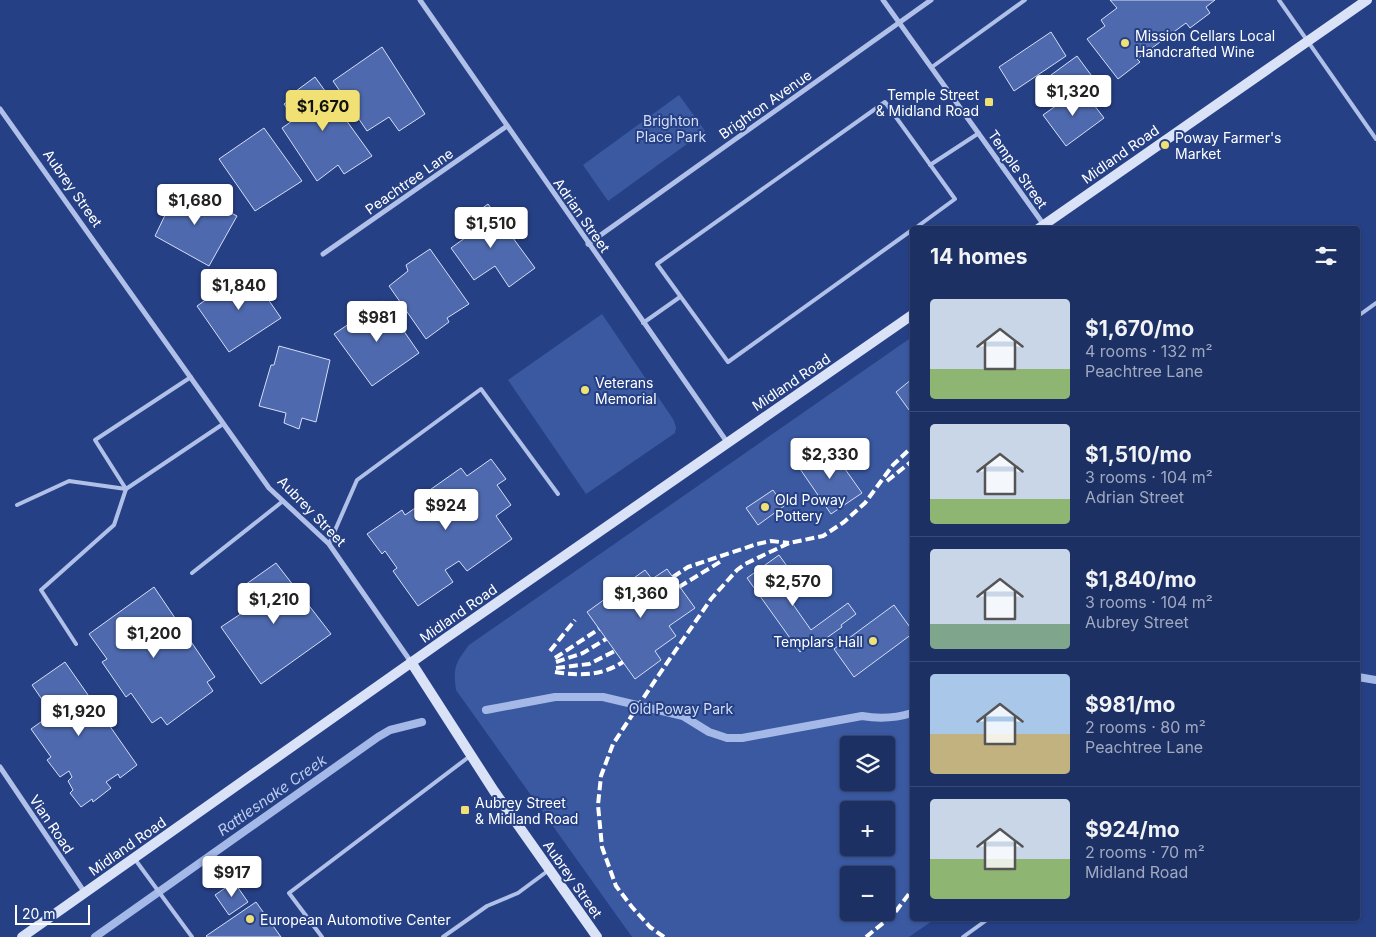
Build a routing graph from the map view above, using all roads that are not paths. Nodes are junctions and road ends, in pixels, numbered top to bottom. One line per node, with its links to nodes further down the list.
1 (420, 0): 11 (street, Adrian Street)
2 (883, 0): 7 (street, Temple Street)
3 (931, 0): 7 (street, Brighton Avenue)
4 (1025, 0): 9 (lane)
5 (1279, 0): 8 (lane)
6 (1367, 0): 8 (main road, Midland Road)
7 (899, 23): 9 (street, Temple Street); 19 (street, Brighton Avenue)
8 (1307, 40): 13 (lane); 17 (main road, Midland Road)
9 (932, 66): 12 (street, Temple Street)
10 (0, 109): 26 (street, Aubrey Street)
11 (507, 126): 19 (street, Adrian Street); 20 (street, Peachtree Lane)
12 (979, 133): 14 (lane); 16 (street, Temple Street)
13 (1376, 139)
14 (930, 165): 15 (lane); 21 (lane)
15 (917, 226)
16 (1042, 226)
17 (1044, 226)
18 (910, 231): 21 (lane)
19 (588, 244): 25 (street, Adrian Street)
20 (323, 254)
21 (680, 297): 25 (lane)
22 (1376, 303): 23 (lane)
23 (1360, 315)
24 (910, 316): 28 (main road, Midland Road)
25 (643, 322): 28 (street, Adrian Street)
26 (191, 377): 27 (street, Aubrey Street); 29 (lane)
27 (223, 424): 29 (lane); 31 (street, Aubrey Street)
28 (727, 442): 36 (main road, Midland Road)
29 (126, 489): 32 (lane); 35 (lane)
30 (558, 494): 33 (lane)
31 (283, 501): 33 (street, Aubrey Street); 34 (lane)
32 (17, 505)
33 (329, 544): 36 (street, Aubrey Street)
34 (192, 573)
35 (76, 644)
36 (411, 662): 37 (main road, Aubrey Street); 39 (main road, Midland Road)
37 (471, 754): 40 (main road, Aubrey Street); 45 (lane)
38 (0, 767): 41 (street, Vian Road)
39 (133, 858): 41 (main road, Midland Road); 44 (lane)
40 (550, 870): 46 (lane); 47 (main road, Aubrey Street)
41 (85, 893): 43 (main road, Midland Road)
42 (985, 921): 48 (lane)
43 (22, 937)
44 (192, 937)
45 (322, 937)
46 (442, 937)
47 (597, 937)
48 (963, 937)

